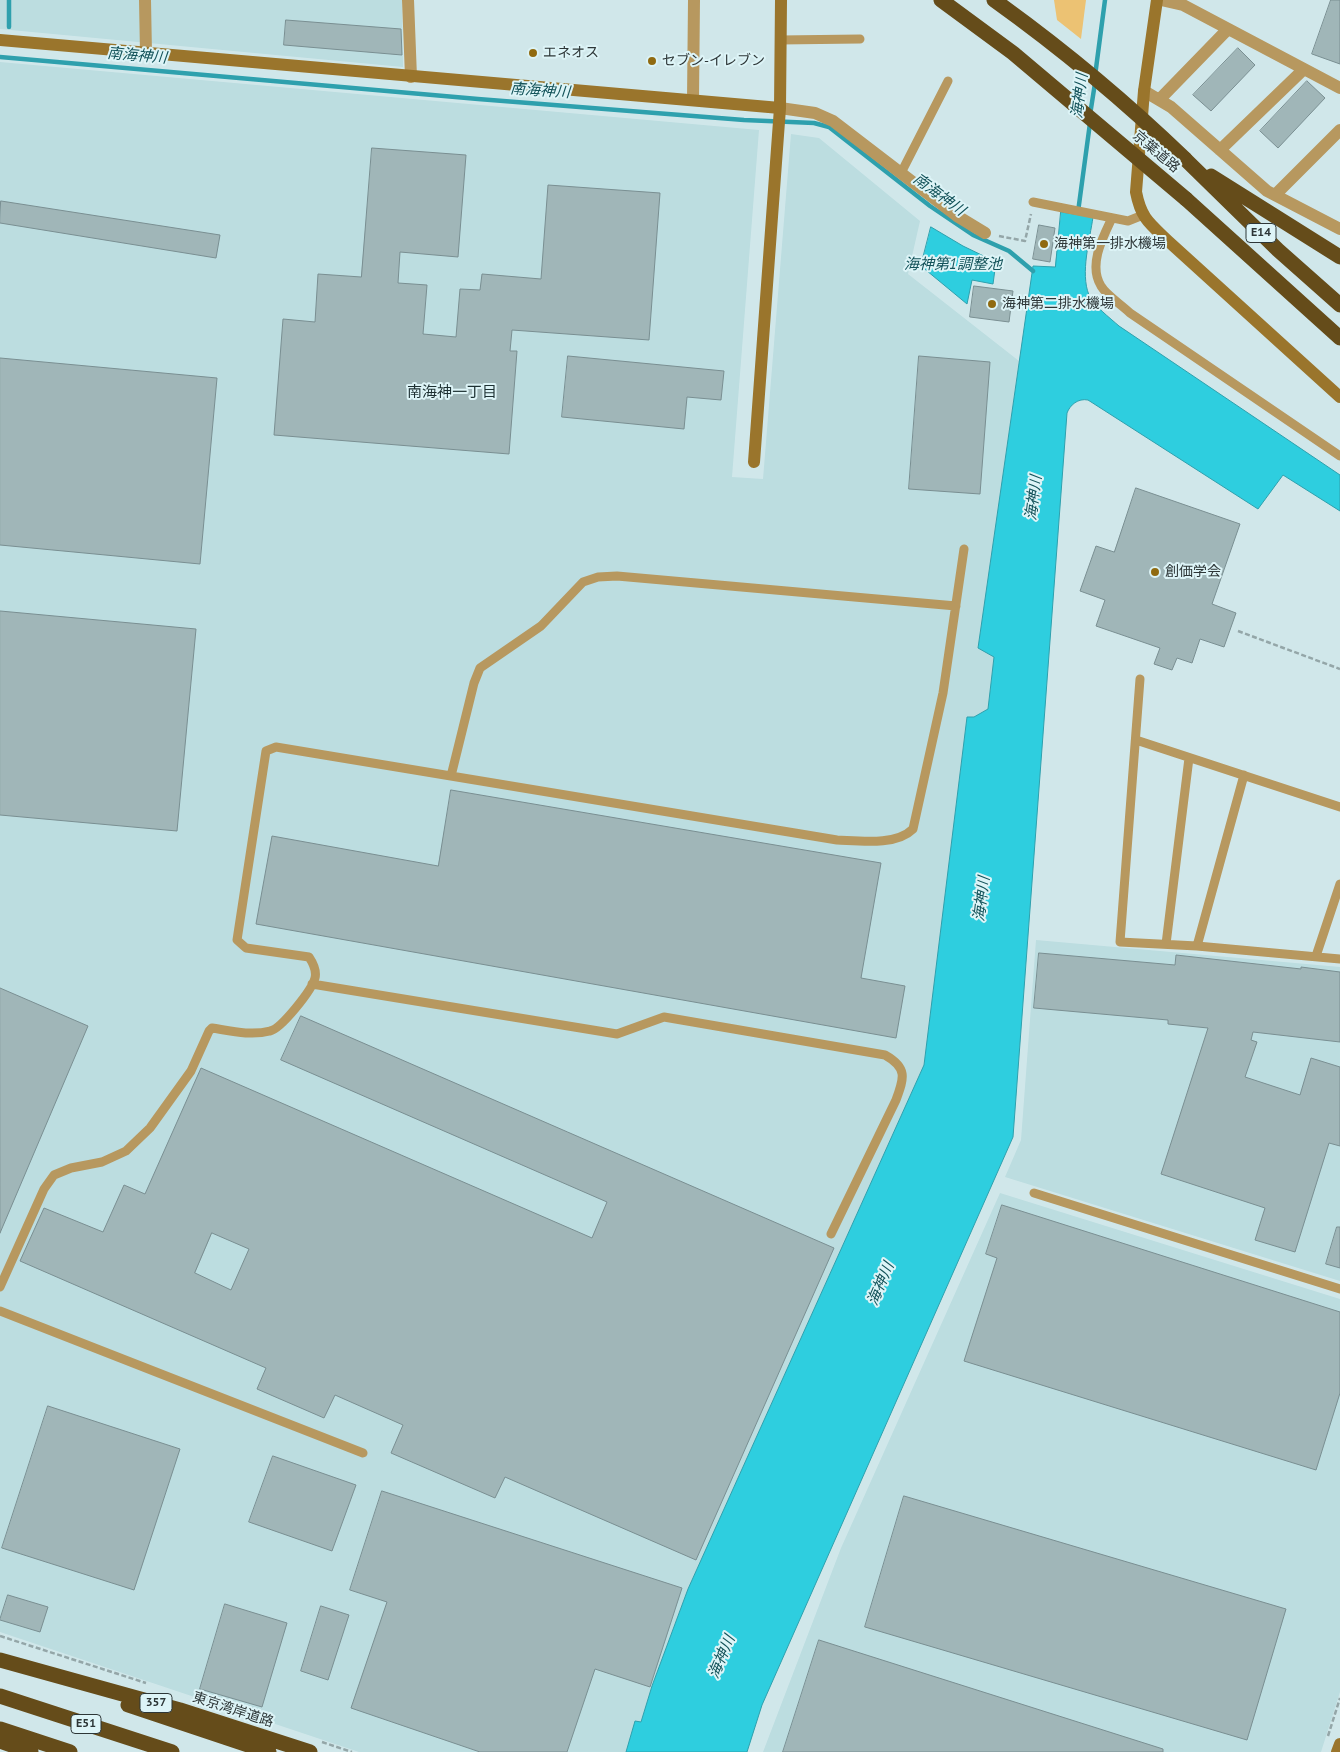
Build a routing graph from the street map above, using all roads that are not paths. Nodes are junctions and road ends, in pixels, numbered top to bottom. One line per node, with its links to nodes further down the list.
1 (145, 0): 13 (street)
2 (408, 0): 15 (street)
3 (694, 0): 19 (street)
4 (780, 0): 12 (street)
5 (942, 0): 34 (highway, 京葉道路 / E14, bridge)
6 (994, 0): 24 (highway, 京葉道路 / E14, bridge)
7 (1157, 0): 18 (street)
8 (1161, 0): 9 (street)
9 (1228, 29): 14 (street); 20 (street)
10 (860, 39): 12 (lane)
11 (0, 40): 13 (street)
12 (780, 40): 21 (street)
13 (146, 53): 15 (street)
14 (1304, 69): 17 (street); 23 (street)
15 (411, 77): 19 (street)
16 (948, 81): 25 (lane)
17 (1340, 88)
18 (1144, 91): 20 (street); 28 (street)
19 (693, 100): 21 (street)
20 (1159, 100): 23 (street)
21 (780, 108): 25 (street); 37 (street)
22 (1340, 130): 26 (street)
23 (1220, 150): 26 (street)
24 (1184, 159): 32 (highway); 33 (highway, 京葉道路 / E14)
25 (901, 173): 31 (street)
26 (1275, 195): 30 (street)
27 (1034, 202): 29 (lane)
28 (1142, 214): 29 (lane); 35 (street)
29 (1112, 218): 36 (lane)
30 (1340, 229)
31 (985, 233)
32 (1340, 257)
33 (1340, 305)
34 (1340, 338)
35 (1340, 397)
36 (1340, 456)
37 (754, 462)
38 (964, 549): 39 (lane)
39 (956, 606): 44 (lane); 44 (lane)
40 (1140, 679): 41 (lane)
41 (1136, 740): 42 (lane); 47 (lane)
42 (1189, 758): 43 (lane); 47 (lane)
43 (1244, 775): 45 (lane); 48 (lane)
44 (451, 776): 51 (lane)
45 (1340, 806)
46 (1340, 884): 49 (lane)
47 (1166, 944): 48 (lane)
48 (1197, 946): 49 (lane)
49 (1316, 956): 50 (lane)
50 (1340, 959)
51 (312, 984): 53 (lane); 54 (lane)
52 (1034, 1193): 55 (lane)
53 (831, 1234)
54 (0, 1287)
55 (1340, 1289)
56 (0, 1311): 57 (lane)
57 (363, 1453)
58 (0, 1661): 66 (highway, 東京湾岸道路 / 357); 67 (highway, 東京湾岸道路 / 357)
59 (0, 1696): 65 (highway, E51)
60 (0, 1729): 64 (highway, E51)
61 (0, 1741): 63 (highway)
62 (1340, 1744): 68 (street)
63 (31, 1752)
64 (70, 1752)
65 (172, 1752)
66 (269, 1752)
67 (310, 1752)
68 (1337, 1752)

